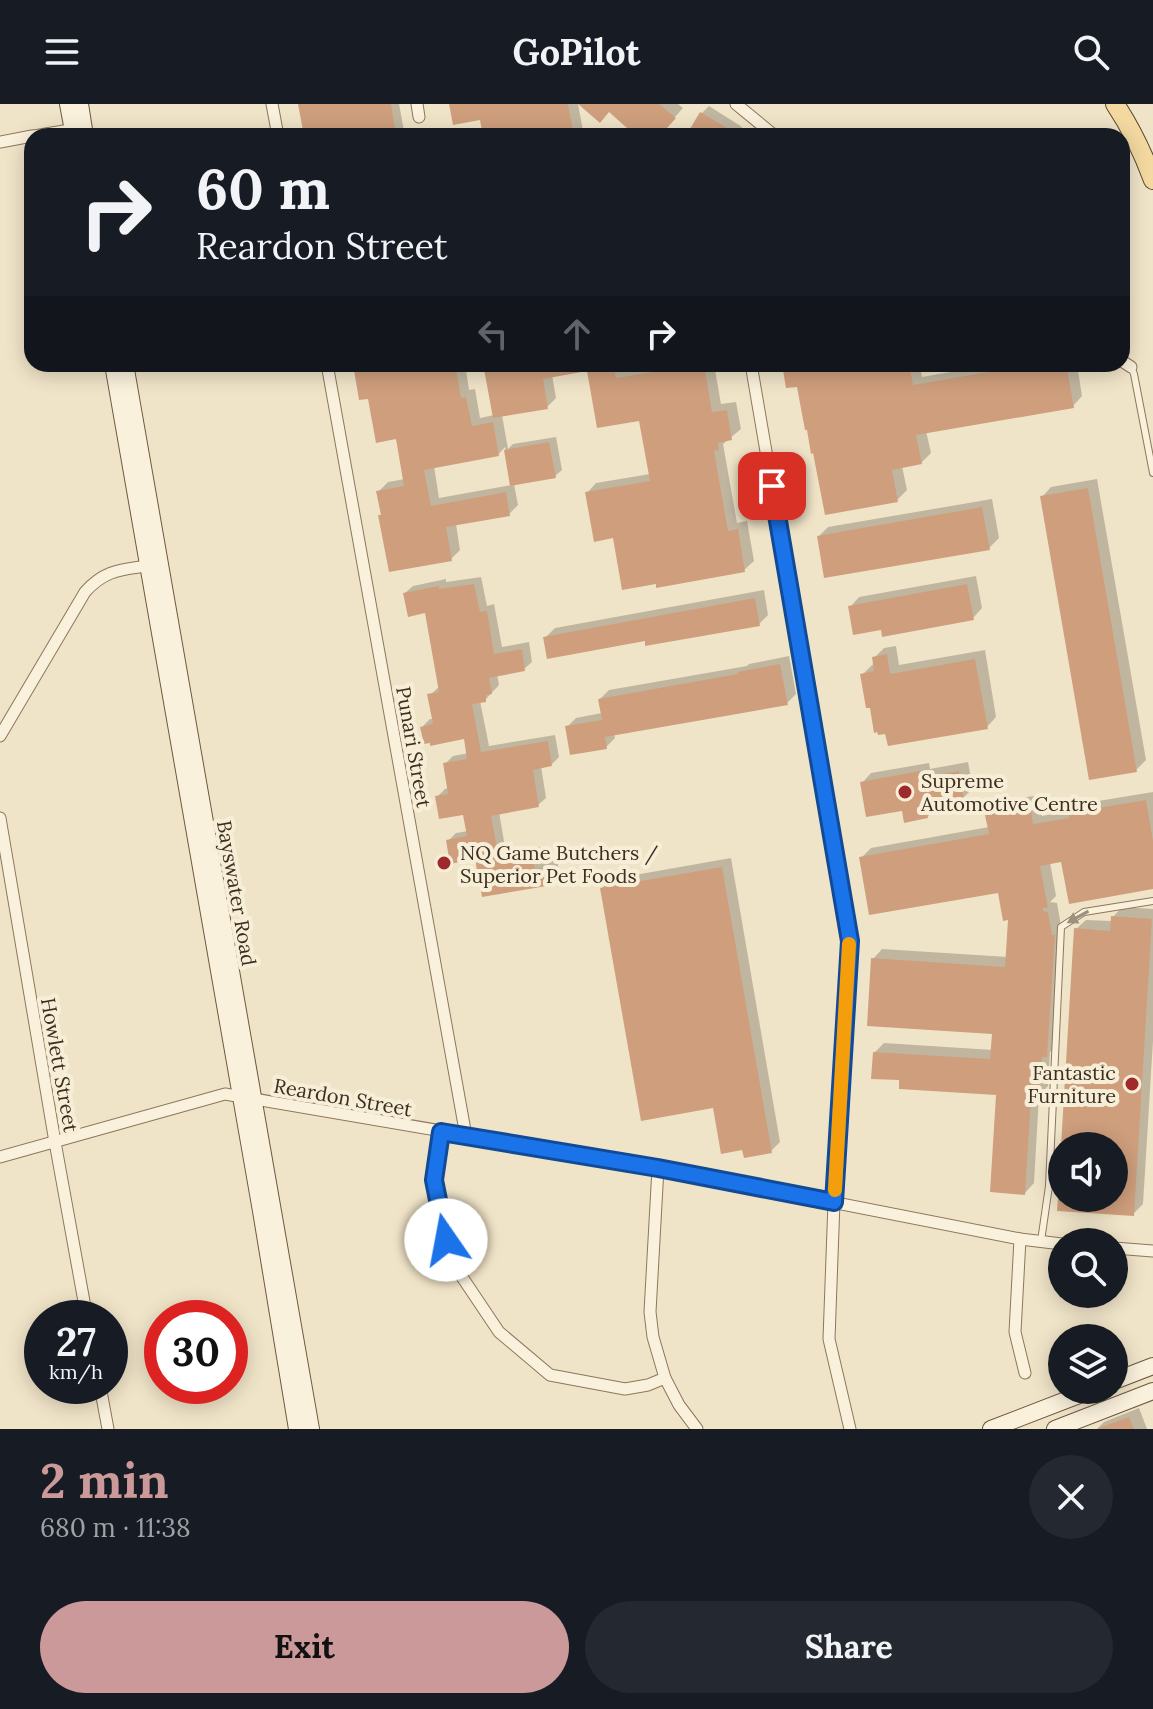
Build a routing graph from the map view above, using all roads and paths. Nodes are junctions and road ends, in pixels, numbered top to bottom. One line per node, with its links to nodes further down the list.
1 (68, 104): 8 (main road)
2 (80, 104): 9 (main road)
3 (272, 104): 10 (street)
4 (417, 104): 7 (street)
5 (736, 104): 11 (street)
6 (1115, 104): 12 (main road)
7 (419, 117)
8 (77, 128)
9 (79, 128)
10 (276, 128)
11 (764, 128)
12 (1130, 128)
13 (1130, 129): 16 (main road)
14 (24, 138): 15 (street)
15 (0, 142)
16 (1153, 180)
17 (1130, 369): 22 (lane)
18 (115, 372): 23 (main road, Bayswater Road)
19 (126, 372): 23 (main road, Bayswater Road)
20 (328, 372): 32 (street, Punari Street)
21 (752, 372): 36 (street)
22 (1153, 470)
23 (154, 565): 24 (street); 30 (main road, Bayswater Road)
24 (17, 708): 25 (street); 26 (street)
25 (0, 711)
26 (0, 736)
27 (0, 818): 28 (street, Howlett Street)
28 (2, 837): 33 (street, Howlett Street)
29 (1153, 901): 38 (lane, one-way to 38)
30 (247, 1099): 31 (street, Reardon Street); 33 (street, Reardon Street); 52 (main road, Bayswater Road); 53 (main road, Bayswater Road)
31 (441, 1132): 32 (street, Reardon Street); 46 (street)
32 (466, 1136): 35 (street, Reardon Street)
33 (55, 1142): 34 (street, Reardon Street); 42 (street, Howlett Street)
34 (0, 1157)
35 (658, 1168): 36 (street, Reardon Street); 46 (street)
36 (834, 1202): 37 (street, Reardon Street); 55 (street)
37 (1020, 1239): 38 (street, Reardon Street); 44 (street)
38 (1041, 1242): 39 (street, Reardon Street)
39 (1048, 1243)
40 (1128, 1249): 41 (street)
41 (1153, 1251)
42 (84, 1300)
43 (1153, 1366): 45 (main road)
44 (1025, 1373)
45 (1128, 1376)
46 (665, 1378): 54 (street)
47 (1153, 1391): 57 (main road)
48 (103, 1404): 51 (street)
49 (1057, 1404): 50 (main road)
50 (1049, 1407): 56 (main road); 57 (street)
51 (108, 1429)
52 (297, 1429)
53 (311, 1429)
54 (697, 1429)
55 (850, 1429)
56 (991, 1429)
57 (1056, 1429)

